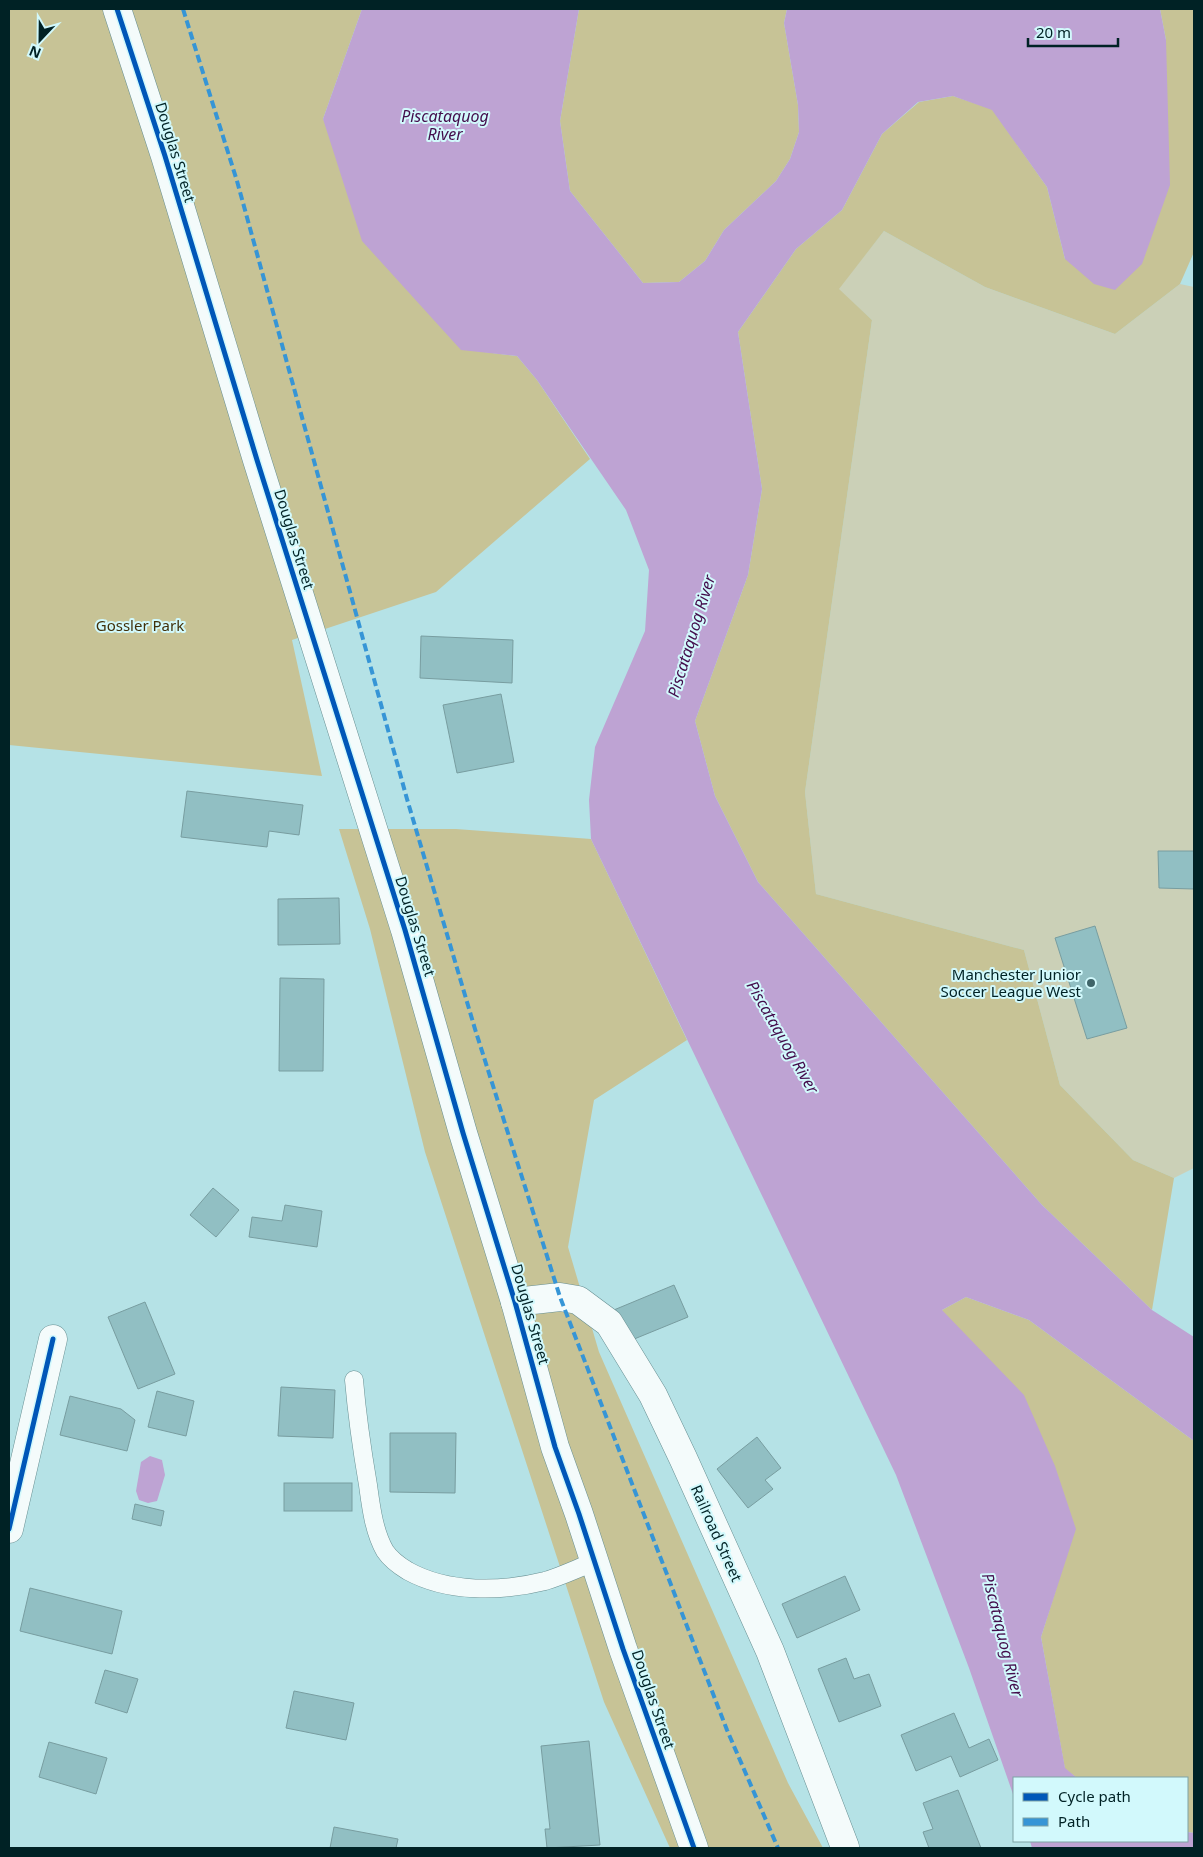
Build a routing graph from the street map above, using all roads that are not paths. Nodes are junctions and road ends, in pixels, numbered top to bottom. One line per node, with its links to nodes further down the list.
1 (117, 9): 2 (street, Douglas Street)
2 (515, 1302): 6 (street, Douglas Street); 8 (street, Railroad Street)
3 (53, 1339): 5 (street)
4 (354, 1380): 6 (lane)
5 (9, 1529)
6 (594, 1562): 7 (street, Douglas Street)
7 (689, 1844)
8 (845, 1847)

